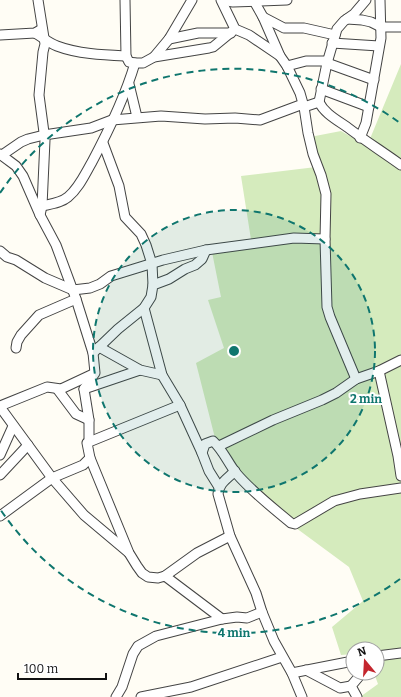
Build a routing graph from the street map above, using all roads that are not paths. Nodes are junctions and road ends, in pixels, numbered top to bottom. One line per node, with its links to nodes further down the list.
1 (38, 0): 12 (street)
2 (125, 0): 21 (street)
3 (192, 0): 18 (street)
4 (222, 0): 8 (street); 14 (street)
5 (287, 0): 8 (street)
6 (366, 0): 10 (street)
7 (380, 0): 11 (street)
8 (254, 1): 9 (street)
9 (263, 17): 19 (street); 22 (street)
10 (347, 19): 11 (street); 19 (street)
11 (381, 27): 13 (street); 20 (street)
12 (44, 28): 15 (street); 17 (street)
13 (401, 28)
14 (233, 31): 18 (street); 22 (street); 23 (street)
15 (35, 33): 16 (street); 17 (street)
16 (0, 35)
17 (45, 38): 21 (street); 35 (street)
18 (169, 39): 23 (street)
19 (334, 39): 20 (street); 24 (street)
20 (378, 46): 27 (street)
21 (126, 56): 25 (street)
22 (280, 56): 26 (street)
23 (154, 57): 25 (street)
24 (327, 62): 26 (street); 27 (street); 29 (street)
25 (135, 63): 28 (street)
26 (287, 66): 31 (street)
27 (374, 80): 32 (street)
28 (129, 84): 33 (street); 34 (street)
29 (321, 89): 30 (street); 32 (street)
30 (319, 102): 31 (street); 36 (street)
31 (304, 105): 33 (street); 42 (street)
32 (369, 107): 36 (street)
33 (137, 117): 34 (street)
34 (112, 120): 35 (street); 37 (street)
35 (44, 134): 38 (street); 40 (street)
36 (360, 138): 39 (street)
37 (103, 143): 40 (street); 45 (street)
38 (1, 155): 41 (street)
39 (401, 165)
40 (42, 206): 41 (street)
41 (40, 215): 47 (street)
42 (325, 239): 43 (street); 56 (street)
43 (206, 250): 45 (street); 46 (street)
44 (0, 251): 47 (street)
45 (152, 264): 46 (street); 47 (street)
46 (153, 285): 48 (street)
47 (74, 295): 49 (street); 50 (street)
48 (144, 308): 50 (street); 55 (street)
49 (16, 348)
50 (96, 350): 52 (street); 54 (street)
51 (401, 360): 53 (street)
52 (140, 370): 55 (street); 57 (street)
53 (379, 371): 56 (street); 71 (street)
54 (95, 373): 57 (street); 58 (street)
55 (162, 375): 59 (street)
56 (356, 378): 65 (street)
57 (84, 389): 61 (street)
58 (58, 390): 60 (street); 61 (street)
59 (180, 405): 63 (street); 66 (street)
60 (0, 406): 62 (street)
61 (89, 420): 63 (street)
62 (13, 426): 64 (street); 67 (street)
63 (89, 442): 68 (street)
64 (28, 445): 70 (street); 72 (street)
65 (219, 446): 66 (street); 69 (street)
66 (202, 453): 73 (street)
67 (0, 455)
68 (90, 458): 72 (street); 77 (street)
69 (235, 471): 73 (street); 74 (street)
70 (0, 474)
71 (401, 476)
72 (52, 478): 75 (street); 77 (street)
73 (219, 487): 76 (street)
74 (401, 488)
75 (0, 516)
76 (230, 536): 78 (street); 79 (street)
77 (129, 553): 78 (street)
78 (165, 576): 80 (street)
79 (262, 612): 80 (street); 83 (street)
80 (222, 619): 89 (street)
81 (401, 653): 82 (street)
82 (385, 656)
83 (282, 657): 86 (street); 90 (street)
84 (345, 663): 85 (street)
85 (306, 670): 86 (street); 88 (street)
86 (292, 673): 91 (street)
87 (355, 681): 88 (street)
88 (351, 686): 92 (street)
89 (116, 697)
90 (141, 697)
91 (302, 697)
92 (357, 697)

